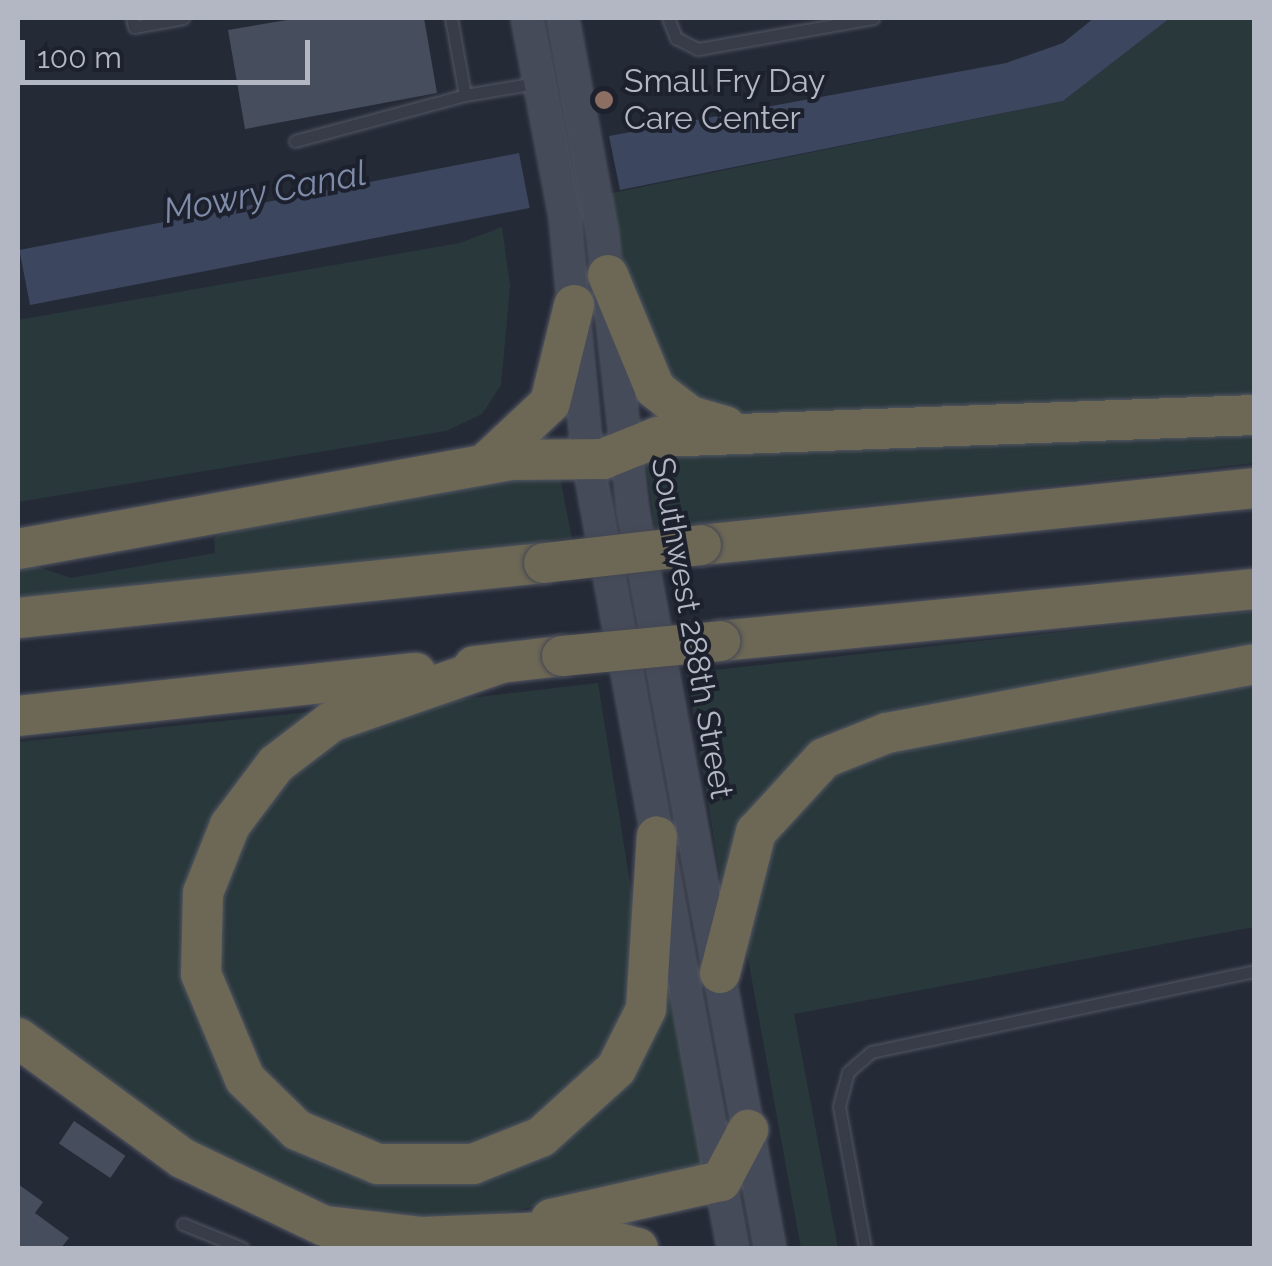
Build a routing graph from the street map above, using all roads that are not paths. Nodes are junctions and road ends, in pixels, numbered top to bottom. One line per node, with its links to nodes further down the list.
1 (132, 18): 2 (lane)
2 (183, 18)
3 (451, 18): 9 (lane)
4 (527, 18): 8 (main road, Southwest 288th Street)
5 (563, 18): 11 (main road, Southwest 288th Street)
6 (668, 18): 7 (lane)
7 (874, 18)
8 (539, 82): 9 (lane); 12 (main road, Southwest 288th Street)
9 (465, 96): 10 (lane)
10 (294, 141)
11 (608, 275): 14 (highway); 15 (main road, Southwest 288th Street)
12 (574, 304): 15 (main road, Southwest 288th Street); 16 (highway)
13 (1254, 416): 14 (highway)
14 (734, 429): 15 (highway)
15 (606, 456): 16 (highway); 24 (main road, Southwest 288th Street); 26 (main road, Southwest 288th Street)
16 (484, 464): 18 (highway)
17 (1254, 488): 20 (highway, bridge)
18 (18, 549)
19 (1254, 589): 21 (highway, bridge)
20 (18, 618)
21 (501, 664): 23 (highway); 24 (highway)
22 (1254, 664): 26 (highway)
23 (18, 716)
24 (657, 836): 29 (main road, Southwest 288th Street)
25 (1254, 971): 36 (lane)
26 (720, 973): 28 (main road, Southwest 288th Street)
27 (18, 1038): 31 (highway)
28 (748, 1130): 29 (highway); 35 (main road, Southwest 288th Street)
29 (721, 1181): 31 (highway); 34 (main road, Southwest 288th Street)
30 (183, 1224): 32 (lane)
31 (518, 1230): 33 (highway)
32 (242, 1248)
33 (638, 1248)
34 (734, 1248)
35 (770, 1248)
36 (865, 1248)

